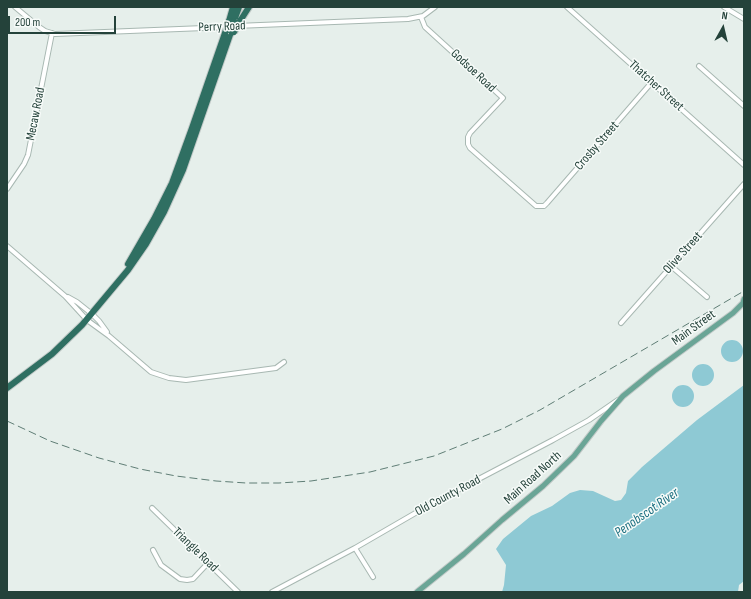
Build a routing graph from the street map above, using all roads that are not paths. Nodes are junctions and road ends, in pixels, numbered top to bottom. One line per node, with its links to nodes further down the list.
1 (15, 7): 12 (street, Perry Road)
2 (239, 7): 10 (highway)
3 (249, 7): 10 (highway)
4 (435, 7): 8 (street, Perry Road)
5 (567, 7): 14 (street, Thatcher Street)
6 (724, 7): 9 (street)
7 (233, 8): 10 (highway)
8 (421, 17): 12 (street, Perry Road); 19 (street, Godsoe Road)
9 (744, 19)
10 (234, 21): 11 (highway, bridge); 11 (highway, bridge)
11 (230, 32): 22 (highway); 22 (highway)
12 (52, 33): 18 (street, Mecaw Road)
13 (699, 66): 15 (street)
14 (652, 82): 16 (street, Thatcher Street); 19 (street, Crosby Street)
15 (744, 106)
16 (744, 165)
17 (744, 184): 21 (street, Olive Street)
18 (7, 189)
19 (540, 206)
20 (7, 246): 23 (street)
21 (671, 266): 24 (street); 28 (street, Olive Street)
22 (116, 283): 26 (highway)
23 (65, 296): 26 (street); 27 (street)
24 (707, 297)
25 (744, 299): 31 (main road, Main Street)
26 (92, 314): 27 (highway); 29 (street)
27 (87, 320): 29 (street); 32 (highway)
28 (622, 323)
29 (109, 336): 30 (street)
30 (284, 362)
31 (654, 371): 33 (main road, Main Road North)
32 (7, 388)
33 (623, 396): 35 (street, Old County Road); 41 (main road, Main Road North)
34 (152, 508): 37 (street, Triangle Road)
35 (355, 548): 38 (street); 40 (street, Old County Road)
36 (153, 550): 37 (street)
37 (208, 562): 39 (street, Triangle Road)
38 (373, 577)
39 (238, 592)
40 (272, 592)
41 (417, 592)

